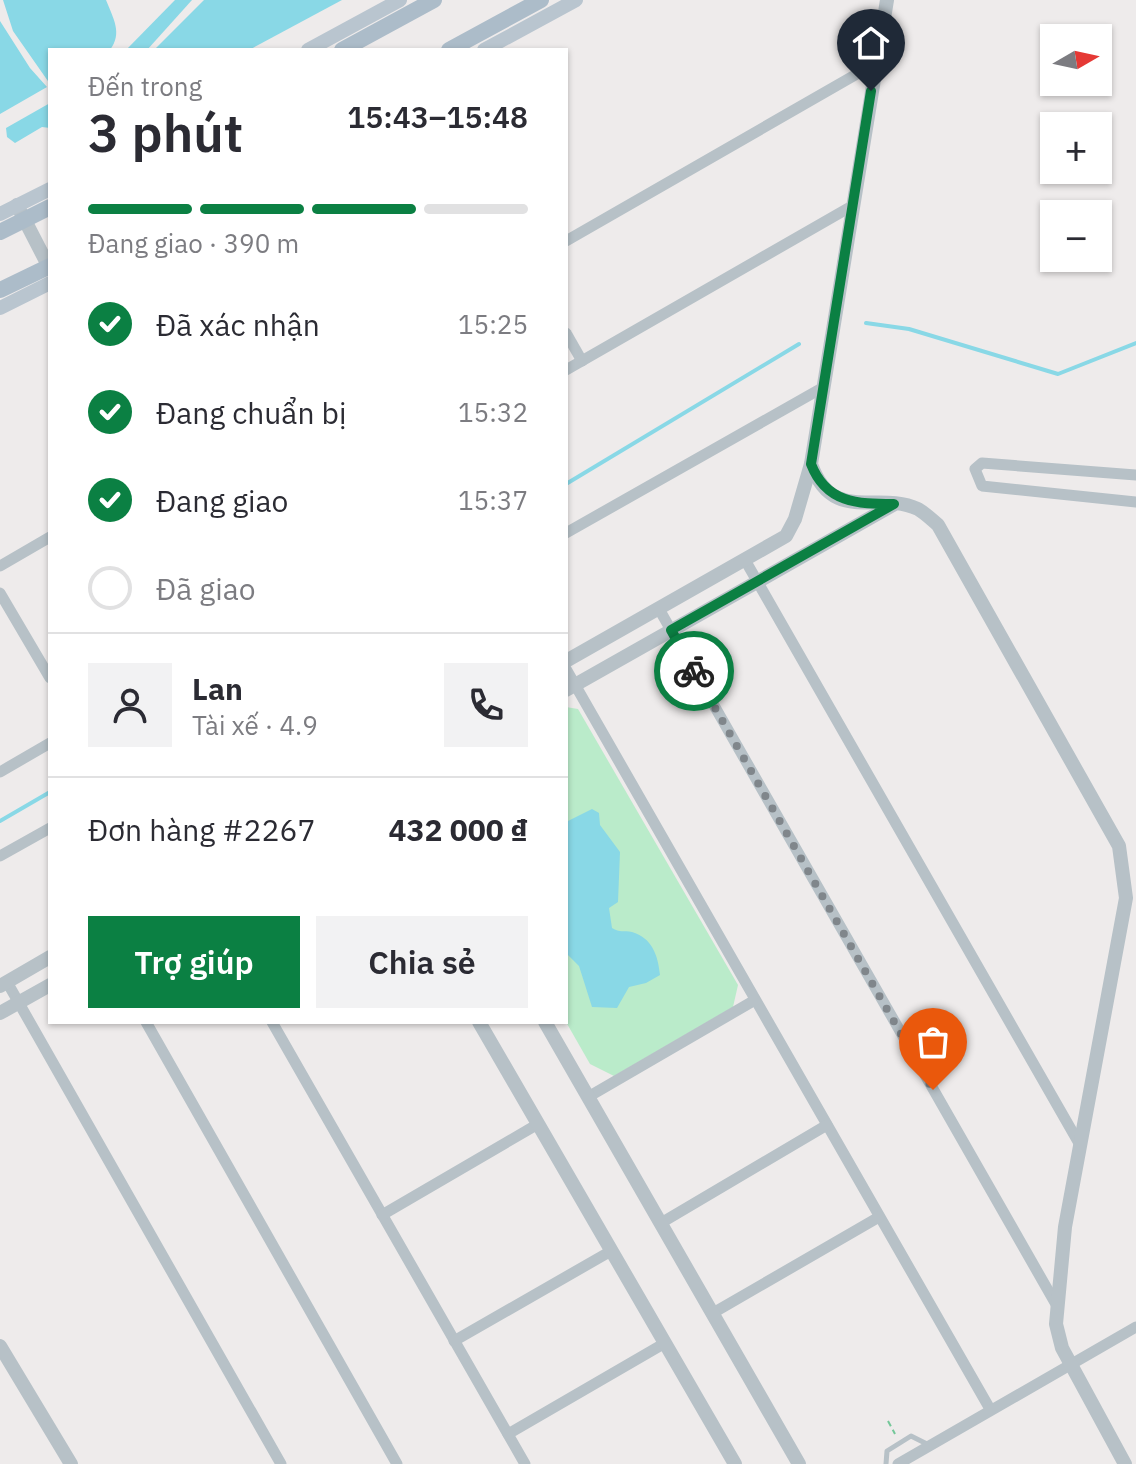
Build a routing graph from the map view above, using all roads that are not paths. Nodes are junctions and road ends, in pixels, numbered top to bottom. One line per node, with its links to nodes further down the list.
1 (400, 0): 6 (main road)
2 (434, 0): 7 (main road)
3 (541, 0): 8 (main road)
4 (576, 0): 9 (main road)
5 (887, 0): 10 (street)
6 (312, 48)
7 (346, 48)
8 (453, 48)
9 (488, 48)
10 (876, 63): 12 (street); 17 (street)
11 (48, 191): 14 (main road)
12 (852, 206): 24 (street); 26 (street)
13 (48, 207): 14 (main road)
14 (21, 213): 15 (main road); 16 (main road); 18 (street)
15 (0, 214)
16 (0, 232)
17 (568, 240)
18 (48, 268)
19 (48, 273): 21 (main road)
20 (48, 273): 22 (main road)
21 (0, 290)
22 (0, 308)
23 (568, 336): 24 (street)
24 (582, 361): 25 (street)
25 (568, 369)
26 (822, 388): 27 (street); 31 (street)
27 (811, 464): 30 (street); 33 (street)
28 (1136, 475): 29 (street)
29 (1136, 502)
30 (894, 504): 35 (street); 59 (street)
31 (568, 532)
32 (48, 538): 34 (street)
33 (745, 560): 35 (street); 37 (street)
34 (0, 566)
35 (757, 580): 38 (street); 59 (street)
36 (0, 593): 40 (street)
37 (659, 609): 38 (street); 39 (street)
38 (671, 630): 41 (street); 64 (street)
39 (568, 660)
40 (48, 675)
41 (571, 688): 49 (street)
42 (48, 744): 43 (street)
43 (0, 772)
44 (48, 829): 45 (street)
45 (0, 856)
46 (48, 958): 47 (street)
47 (4, 984): 50 (street)
48 (48, 986): 50 (street)
49 (755, 1000): 56 (street); 58 (street)
50 (19, 1003): 51 (street); 75 (street)
51 (0, 1013)
52 (147, 1024): 76 (street)
53 (273, 1024): 60 (street)
54 (480, 1024): 57 (street)
55 (546, 1024): 56 (street)
56 (588, 1097): 62 (street)
57 (538, 1124): 60 (street); 63 (street)
58 (827, 1125): 61 (street); 62 (street)
59 (1080, 1145): 64 (street)
60 (382, 1215): 67 (street)
61 (879, 1217): 65 (street); 71 (street)
62 (661, 1223): 65 (street)
63 (611, 1251): 67 (street); 68 (street)
64 (1057, 1306): 70 (street)
65 (713, 1313): 79 (street)
66 (1136, 1327): 70 (street)
67 (454, 1341): 72 (street)
68 (665, 1343): 72 (street); 78 (street)
69 (0, 1346): 74 (street)
70 (1071, 1366): 71 (street); 82 (street)
71 (990, 1409): 73 (street)
72 (508, 1434): 77 (street)
73 (930, 1446): 80 (lane); 81 (street)
74 (71, 1464)
75 (281, 1464)
76 (397, 1464)
77 (525, 1464)
78 (735, 1464)
79 (799, 1464)
80 (886, 1464)
81 (898, 1464)
82 (1125, 1464)

